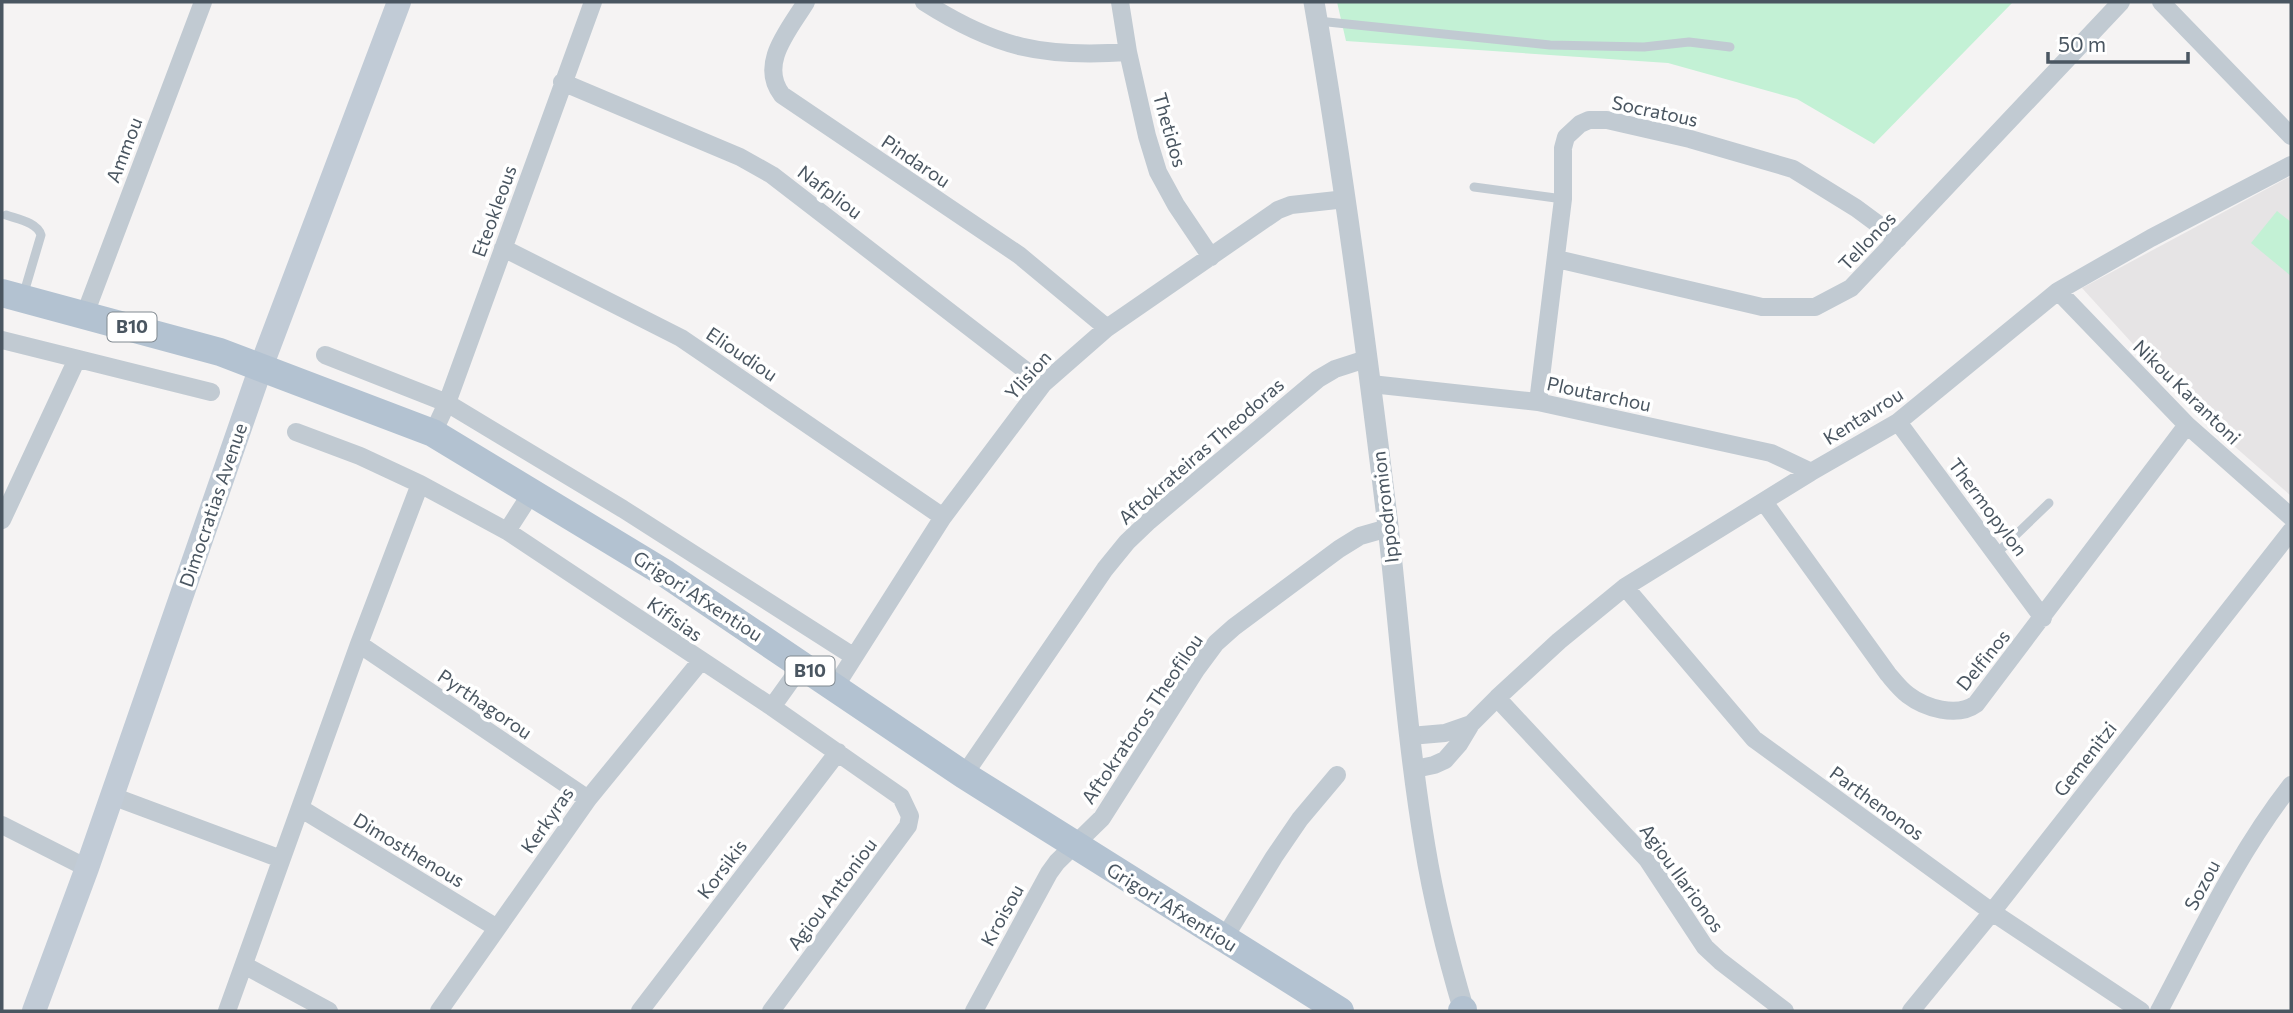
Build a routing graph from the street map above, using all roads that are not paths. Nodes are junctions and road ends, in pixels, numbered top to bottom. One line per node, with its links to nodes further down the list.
1 (203, 2): 25 (street, Ammou)
2 (399, 2): 31 (main road, Dimocratias Avenue)
3 (593, 2): 12 (street, Eteokleous)
4 (806, 2): 26 (street, Pindarou)
5 (924, 2): 11 (street)
6 (1121, 2): 11 (street, Thetidos)
7 (2121, 2): 19 (street, Tellonos)
8 (2161, 2): 13 (street)
9 (1316, 11): 10 (lane); 16 (street, Ippodromion)
10 (1730, 47)
11 (1128, 52): 21 (street, Thetidos)
12 (562, 82): 20 (street, Eteokleous); 32 (street, Nafpliou)
13 (2291, 136)
14 (2291, 164): 23 (street, Kentavrou)
15 (1474, 187): 17 (lane)
16 (1346, 199): 21 (street, Ylision); 30 (street, Ippodromion)
17 (1563, 199): 19 (street, Socratous); 22 (street, Socratous)
18 (6, 215): 24 (lane)
19 (1898, 239): 22 (street, Tellonos)
20 (503, 248): 36 (street, Eteokleous); 46 (street, Elioudiou)
21 (1210, 257): 26 (street, Ylision)
22 (1557, 259): 35 (street, Socratous)
23 (2058, 291): 37 (street, Kentavrou); 38 (street, Nikou Karantoni)
24 (12, 295): 25 (main road, Grigori Afxentiou / B10)
25 (85, 313): 31 (main road, Grigori Afxentiou / B10)
26 (1107, 328): 32 (street, Ylision)
27 (2, 340): 29 (street)
28 (325, 355): 36 (street, Grigori Afxentiou)
29 (77, 359): 34 (street); 48 (street)
30 (1366, 359): 33 (street, Ippodromion); 66 (street, Aftokrateiras Theodoras)
31 (261, 367): 40 (main road, Grigori Afxentiou / B10); 69 (main road, Dimocratias Avenue)
32 (1043, 384): 46 (street, Ylision)
33 (1371, 384): 35 (street, Ploutarchou); 49 (street, Ippodromion)
34 (211, 392)
35 (1538, 401): 41 (street, Ploutarchou)
36 (447, 403): 40 (street, Eteokleous); 56 (street, Grigori Afxentiou)
37 (1898, 422): 41 (street, Kentavrou); 52 (street, Thermopylon)
38 (2187, 425): 47 (street, Nikou Karantoni); 54 (street, Delfinos)
39 (296, 432): 42 (street, Kifisias)
40 (433, 433): 43 (main road, Grigori Afxentiou / B10)
41 (1811, 472): 44 (street, Kentavrou)
42 (419, 484): 50 (street, Kifisias); 55 (street)
43 (532, 492): 50 (street); 58 (main road, Grigori Afxentiou / B10)
44 (1764, 502): 53 (street, Kentavrou); 54 (street, Delfinos)
45 (2049, 503): 52 (lane)
46 (943, 517): 56 (street, Ylision)
47 (2291, 517)
48 (2, 520)
49 (1388, 528): 63 (street, Ippodromion); 74 (street, Aftokratoros Theofilou)
50 (508, 531): 57 (street, Kifisias)
51 (2291, 531): 77 (street, Gemenitzi)
52 (1997, 553): 54 (street, Thermopylon)
53 (1625, 587): 60 (street, Kentavrou); 77 (street, Parthenonos)
54 (2043, 618)
55 (359, 644): 71 (street, Pyrthagorou); 72 (street)
56 (853, 656): 59 (street, Ylision)
57 (700, 662): 61 (street, Kifisias); 71 (street, Kerkyras)
58 (802, 665): 59 (main road, Grigori Afxentiou / B10); 61 (street)
59 (835, 687): 66 (main road, Grigori Afxentiou / B10)
60 (1497, 698): 62 (street, Kentavrou); 90 (street, Agiou Ilarionos)
61 (772, 707): 64 (street, Kifisias)
62 (1471, 724): 63 (street, Kentavrou); 65 (street, Kentavrou)
63 (1410, 736): 65 (street, Ippodromion)
64 (838, 752): 70 (street, Kifisias); 85 (street, Korsikis)
65 (1415, 769): 89 (street, Ippodromion)
66 (964, 775): 74 (main road, Grigori Afxentiou / B10)
67 (1337, 775): 79 (street)
68 (2291, 785): 93 (street, Sozou)
69 (112, 796): 75 (street); 76 (main road, Dimocratias Avenue)
70 (901, 797): 86 (street, Agiou Antoniou)
71 (588, 799): 78 (street, Kerkyras)
72 (300, 808): 75 (street); 78 (street, Dimosthenous)
73 (2, 825): 76 (street)
74 (1073, 844): 79 (main road, Grigori Afxentiou / B10); 87 (street, Kroisou)
75 (281, 859): 80 (street)
76 (87, 868): 81 (main road, Dimocratias Avenue)
77 (1992, 912): 91 (street, Gemenitzi); 92 (street, Parthenonos)
78 (497, 928): 84 (street, Kerkyras)
79 (1223, 940): 88 (main road, Grigori Afxentiou / B10)
80 (244, 965): 82 (street); 83 (street)
81 (34, 1011)
82 (227, 1011)
83 (329, 1011)
84 (439, 1011)
85 (640, 1011)
86 (771, 1011)
87 (974, 1011)
88 (1340, 1011)
89 (1463, 1011)
90 (1785, 1011)
91 (1911, 1011)
92 (2141, 1011)
93 (2159, 1011)

